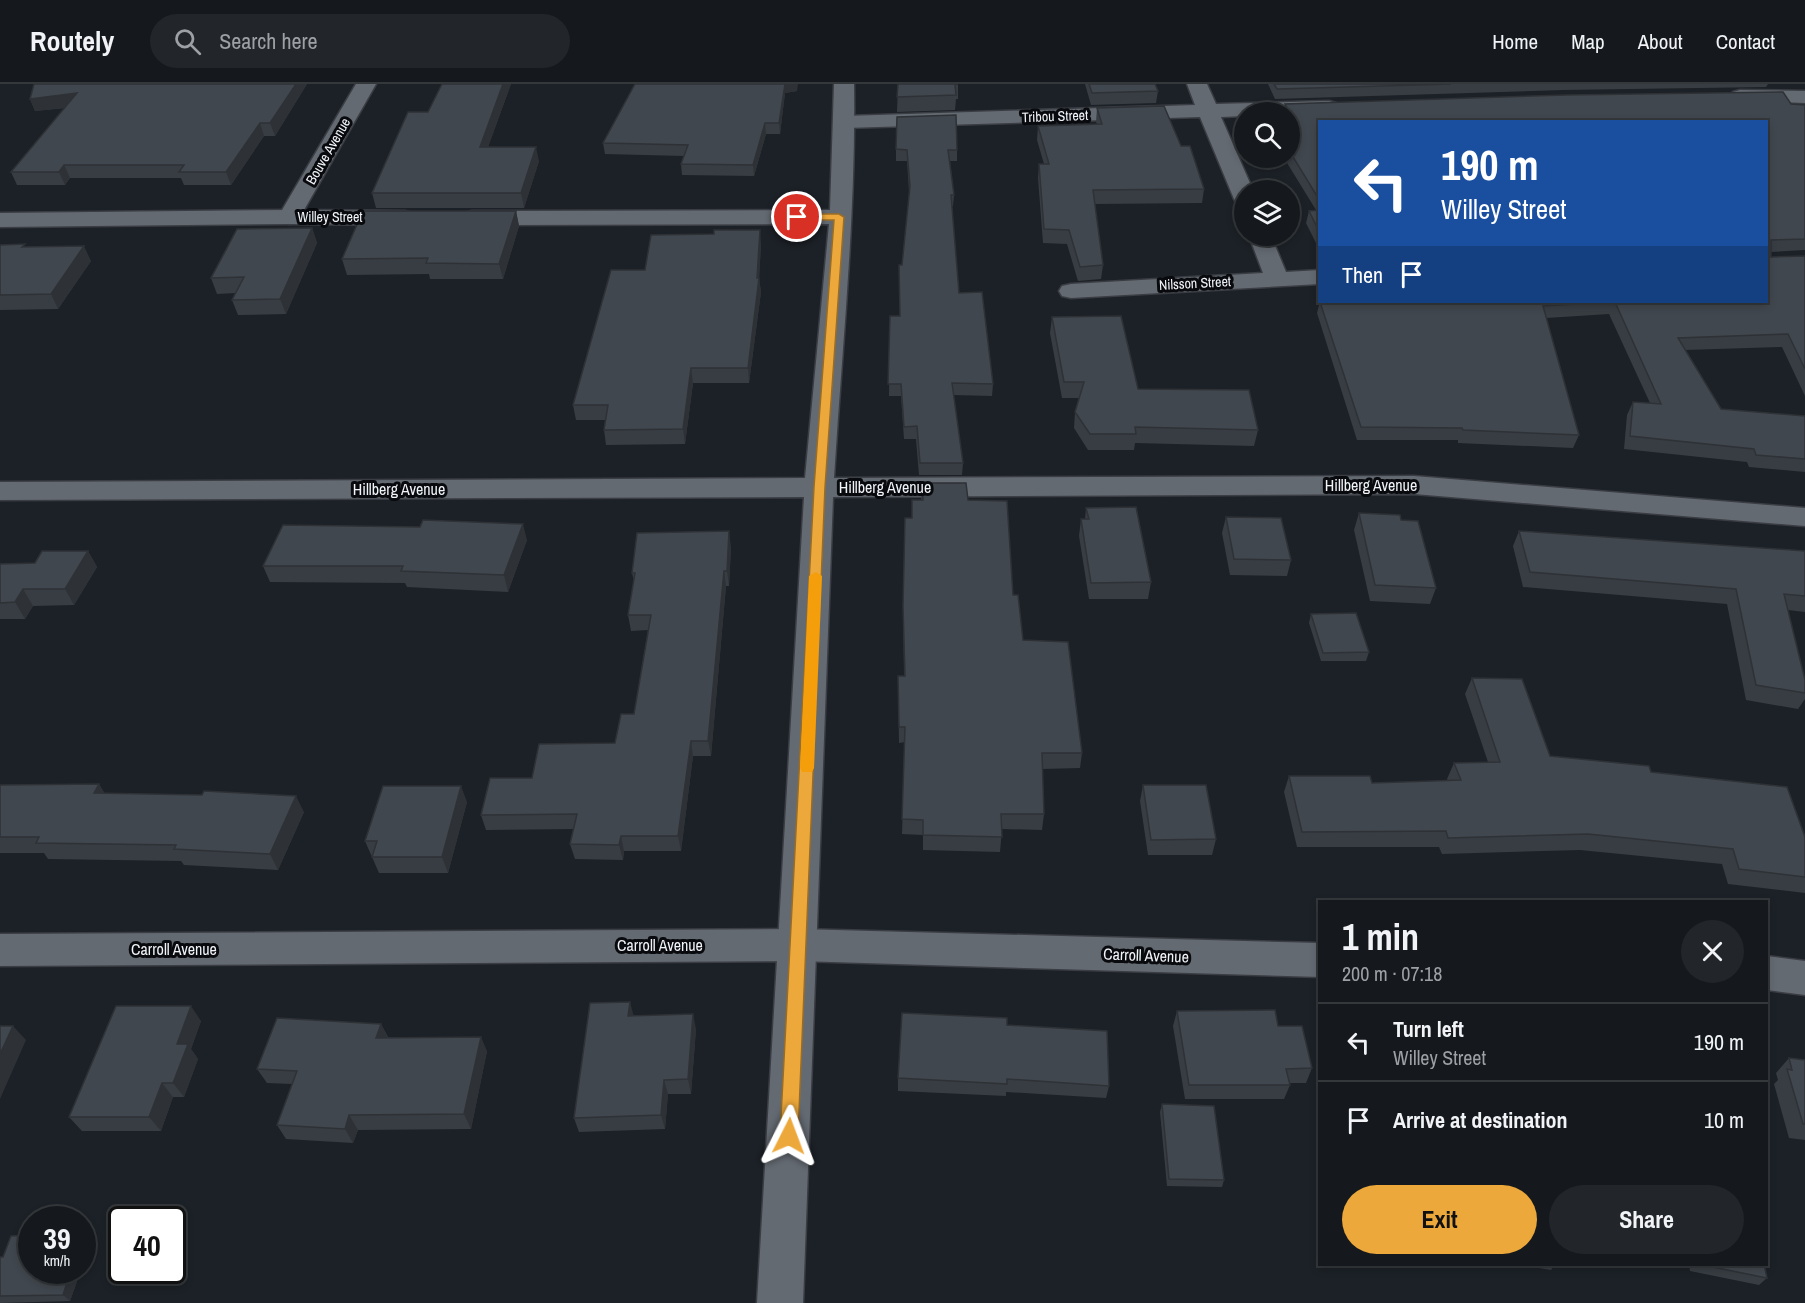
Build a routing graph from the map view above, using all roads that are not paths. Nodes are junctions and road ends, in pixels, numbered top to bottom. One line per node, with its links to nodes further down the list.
1 (366, 84): 10 (street, Bouve Avenue)
2 (844, 84): 8 (street)
3 (1197, 84): 7 (street)
4 (1724, 96): 5 (street)
5 (1805, 97)
6 (1351, 106): 7 (street, Tribou Street)
7 (1210, 112): 8 (street, Tribou Street); 9 (street)
8 (845, 122): 11 (street)
9 (1237, 180)
10 (289, 217): 12 (street, Willey Street); 14 (street, Willey Street)
11 (839, 217): 13 (street); 19 (street)
12 (421, 218)
13 (445, 218)
14 (0, 220)
15 (1264, 246): 17 (street)
16 (1318, 277): 17 (street, Nilsson Street)
17 (1277, 278): 18 (street, Nilsson Street)
18 (1071, 291)
19 (819, 487): 20 (street, Hillberg Avenue); 21 (street, Hillberg Avenue); 22 (street)
20 (0, 491)
21 (1805, 517)
22 (799, 945): 23 (street, Carroll Avenue); 24 (street, Carroll Avenue); 27 (street)
23 (0, 950)
24 (1318, 960)
25 (1768, 973): 26 (street)
26 (1805, 978)
27 (780, 1303)

